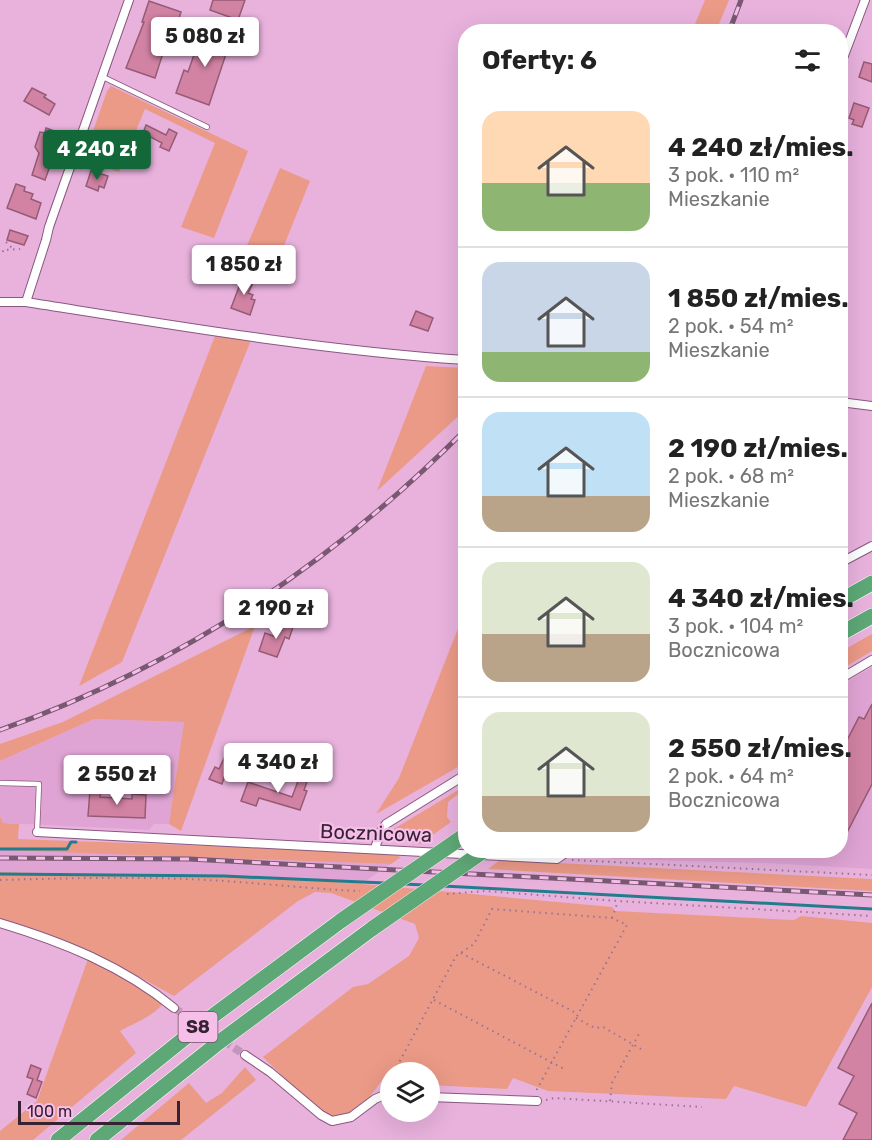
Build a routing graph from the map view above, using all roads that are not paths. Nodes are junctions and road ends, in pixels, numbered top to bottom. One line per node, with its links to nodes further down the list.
1 (129, 0): 4 (street)
2 (865, 0): 3 (street)
3 (848, 45)
4 (103, 77): 5 (lane); 7 (street)
5 (207, 128)
6 (0, 302): 7 (street)
7 (26, 302): 8 (street)
8 (458, 360)
9 (848, 403): 10 (street)
10 (872, 406)
11 (872, 546): 12 (street)
12 (848, 559)
13 (872, 583): 14 (highway)
14 (848, 596)
15 (872, 616): 16 (highway)
16 (848, 630)
17 (872, 660): 18 (street)
18 (848, 675)
19 (458, 779): 23 (street)
20 (0, 783): 21 (lane, Bocznicowa)
21 (37, 832): 23 (street, Bocznicowa)
22 (458, 840): 34 (highway, S8, bridge)
23 (375, 848): 24 (street, Bocznicowa)
24 (458, 853)
25 (473, 858): 35 (highway, S8, bridge)
26 (540, 858): 27 (street, Bocznicowa)
27 (558, 858)
28 (0, 923): 29 (street)
29 (174, 1008)
30 (245, 1055): 31 (street)
31 (380, 1097)
32 (440, 1097): 33 (street)
33 (534, 1101)
34 (58, 1140)
35 (97, 1140)

